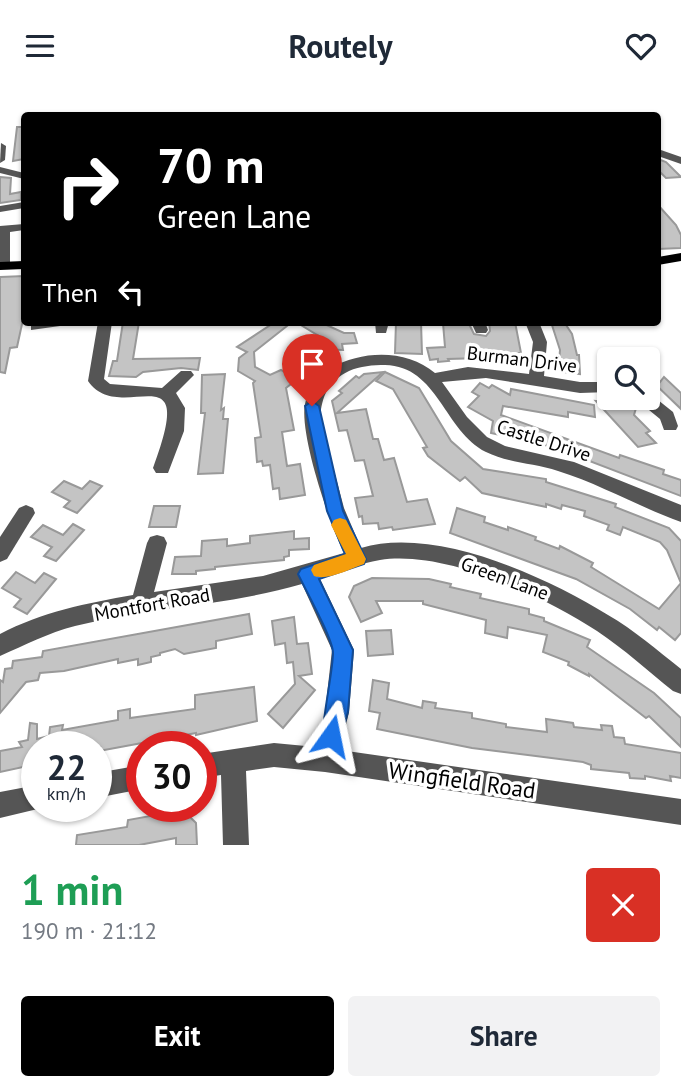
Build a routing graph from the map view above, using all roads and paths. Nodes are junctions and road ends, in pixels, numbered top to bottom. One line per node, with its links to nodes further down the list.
1 (1, 146): 3 (street)
2 (661, 153): 4 (street)
3 (0, 160)
4 (680, 160)
5 (0, 170): 6 (street)
6 (21, 175)
7 (21, 206): 8 (street)
8 (0, 209)
9 (21, 227): 13 (street)
10 (679, 260): 11 (main road)
11 (661, 261)
12 (21, 265): 13 (main road)
13 (2, 266)
14 (39, 326): 17 (street)
15 (104, 326): 24 (street)
16 (534, 326): 22 (street)
17 (36, 327)
18 (295, 352): 20 (street)
19 (186, 375): 24 (street)
20 (331, 375): 21 (street, Castle Drive); 32 (street)
21 (432, 379): 22 (street, Burman Drive); 29 (street, Castle Drive)
22 (536, 379): 23 (street, Burman Drive)
23 (597, 387)
24 (167, 392): 27 (street)
25 (660, 410): 26 (street)
26 (670, 426)
27 (162, 468)
28 (26, 513): 31 (street)
29 (681, 515)
30 (157, 543): 34 (street)
31 (0, 553)
32 (357, 559): 33 (street, Green Lane); 36 (street, Green Lane)
33 (307, 574): 34 (street, Montfort Road); 38 (street)
34 (141, 604): 35 (street, Montfort Road)
35 (0, 645)
36 (681, 683)
37 (233, 760): 38 (street, Wingfield Road); 39 (street, Wingfield Road); 43 (street)
38 (326, 760): 42 (street, Wingfield Road)
39 (217, 763)
40 (21, 801): 41 (street)
41 (0, 805)
42 (681, 812)
43 (236, 845)

